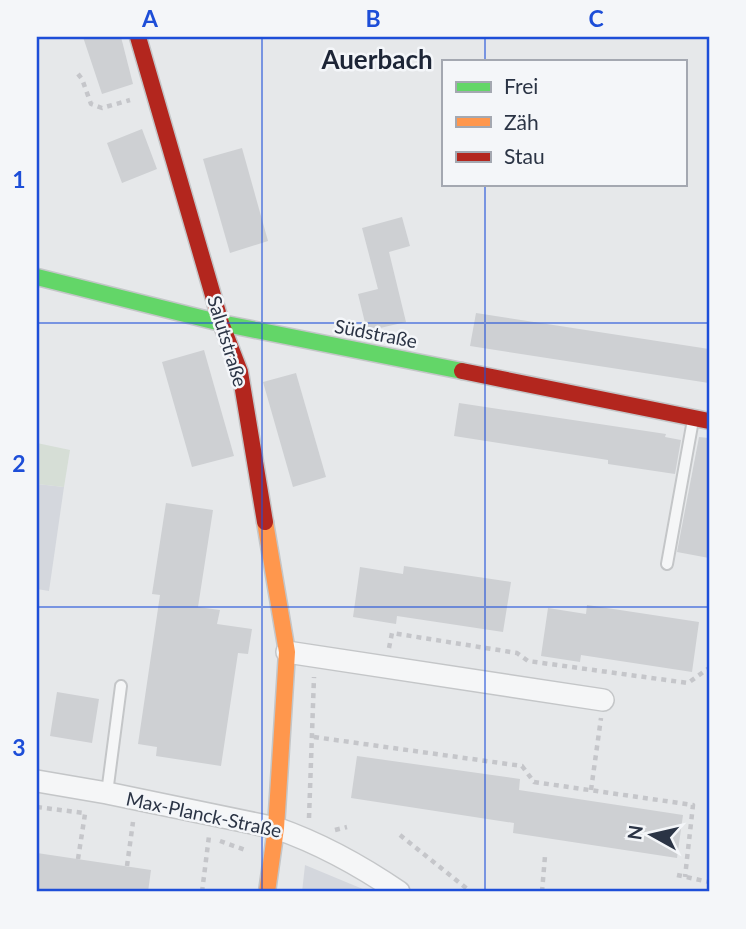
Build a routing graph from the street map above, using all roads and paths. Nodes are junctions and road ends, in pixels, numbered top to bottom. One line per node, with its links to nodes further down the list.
1 (138, 37): 3 (street, Salutstraße)
2 (78, 74): 3 (path)
3 (154, 92): 5 (street, Salutstraße)
4 (37, 277): 5 (street, Südstraße)
5 (222, 323): 6 (street, Südstraße); 8 (street, Salutstraße)
6 (701, 419): 7 (lane)
7 (667, 564)
8 (287, 652): 10 (street); 22 (street, Salutstraße)
9 (121, 686): 14 (lane)
10 (603, 700): 13 (path)
11 (314, 737): 13 (path)
12 (37, 780): 14 (street, Max-Planck-Straße)
13 (591, 790): 31 (path)
14 (107, 793): 17 (street, Max-Planck-Straße)
15 (37, 807): 16 (path)
16 (85, 814): 18 (path); 27 (path)
17 (212, 814): 22 (street, Max-Planck-Straße); 25 (path)
18 (97, 816)
19 (121, 820): 20 (path)
20 (133, 822): 21 (path); 29 (path)
21 (146, 824)
22 (276, 828): 28 (street, Salutstraße); 35 (street, Max-Planck-Straße)
23 (197, 834): 25 (path)
24 (400, 835): 36 (path)
25 (209, 837): 28 (path); 33 (path)
26 (545, 856): 37 (path)
27 (78, 859)
28 (271, 862): 34 (street, Salutstraße)
29 (127, 866)
30 (677, 875): 31 (path)
31 (685, 877): 32 (path)
32 (709, 882)
33 (202, 892)
34 (267, 892)
35 (399, 892)
36 (471, 892)
37 (542, 892)

